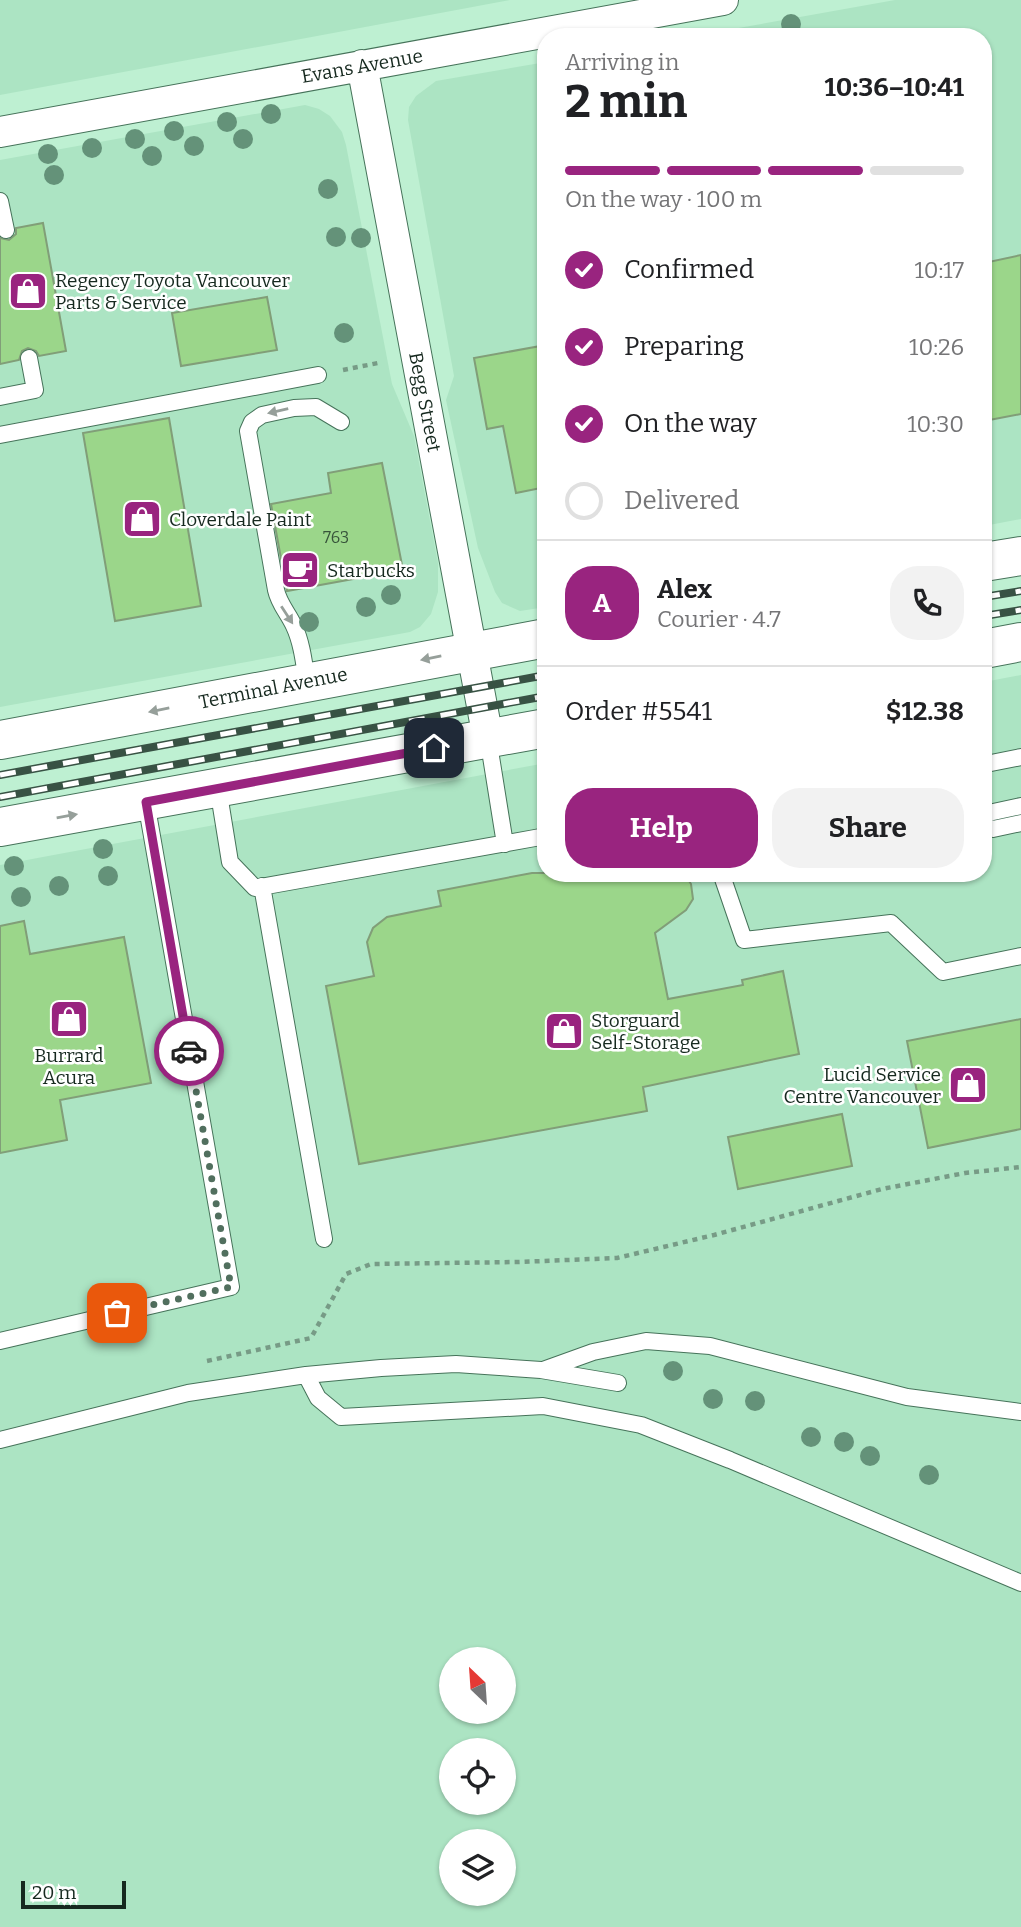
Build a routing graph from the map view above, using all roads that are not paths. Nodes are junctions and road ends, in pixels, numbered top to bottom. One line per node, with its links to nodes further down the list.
1 (723, 0): 2 (street, Evans Avenue)
2 (567, 28)
3 (537, 33): 4 (street, Evans Avenue)
4 (362, 65): 5 (street, Evans Avenue); 18 (street, Begg Street)
5 (0, 132)
6 (0, 201): 7 (lane)
7 (6, 230)
8 (29, 358): 10 (lane)
9 (318, 375): 12 (lane)
10 (0, 397)
11 (341, 422): 19 (lane, one-way to 19)
12 (0, 435)
13 (1021, 556): 14 (main road)
14 (992, 561)
15 (537, 640): 18 (main road, Terminal Avenue)
16 (1021, 642): 17 (main road)
17 (992, 647)
18 (471, 651): 19 (main road, Terminal Avenue, one-way to 19); 21 (street, Begg Street)
19 (307, 682): 22 (main road, Terminal Avenue, one-way to 22)
20 (537, 730): 21 (main road)
21 (488, 738): 25 (main road); 33 (lane)
22 (0, 740)
23 (1021, 757): 24 (lane)
24 (992, 763)
25 (218, 788): 26 (main road); 35 (lane)
26 (146, 802): 30 (main road, one-way to 26); 38 (lane)
27 (1021, 806): 28 (lane)
28 (992, 812)
29 (1021, 823): 31 (lane)
30 (0, 827)
31 (992, 829)
32 (537, 838): 33 (lane)
33 (505, 844): 35 (lane)
34 (724, 882): 36 (lane)
35 (262, 886): 37 (lane)
36 (1021, 956)
37 (324, 1239)
38 (0, 1341)
39 (541, 1370): 40 (lane); 41 (lane); 42 (lane)
40 (306, 1376): 43 (lane); 44 (lane)
41 (618, 1383)
42 (1021, 1412)
43 (0, 1440)
44 (1021, 1583)

